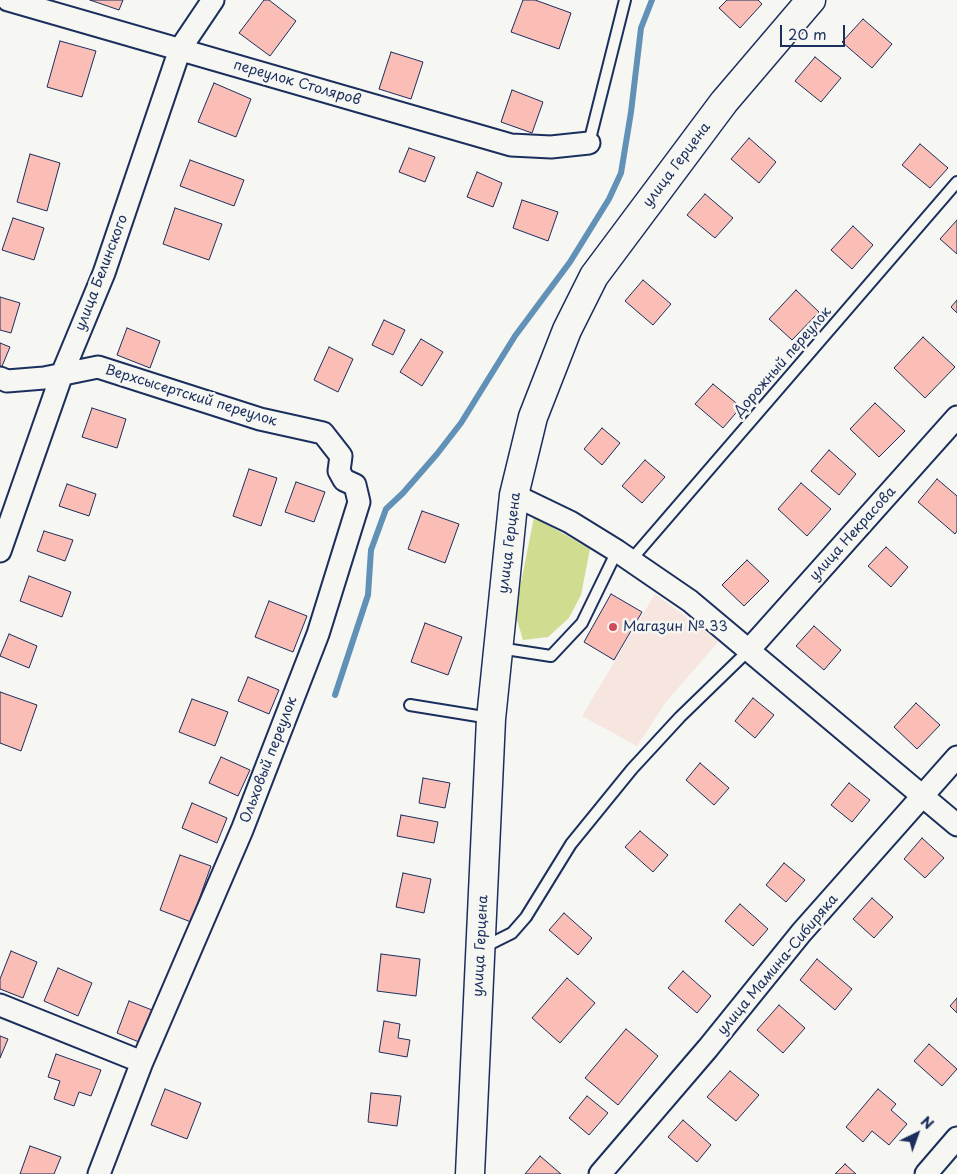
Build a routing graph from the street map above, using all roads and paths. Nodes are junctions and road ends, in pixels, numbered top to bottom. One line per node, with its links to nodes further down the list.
1 (8, 0): 5 (street, переулок Столяров)
2 (213, 0): 5 (street, улица Белинского)
3 (625, 0): 6 (lane)
4 (811, 0): 12 (main road, улица Герцена)
5 (180, 49): 6 (street, переулок Столяров); 8 (street, улица Белинского)
6 (589, 143)
7 (957, 182): 14 (lane, Дорожный переулок)
8 (62, 374): 9 (street, Верхсысертский переулок); 11 (street, Верхсысертский переулок); 13 (street, улица Белинского)
9 (0, 378)
10 (957, 417): 16 (street, улица Некрасова)
11 (341, 456): 24 (street, Ольховый переулок)
12 (514, 495): 14 (street); 15 (main road, улица Герцена)
13 (0, 551)
14 (624, 555): 15 (lane, Дорожный переулок); 16 (street)
15 (498, 648): 18 (main road, улица Герцена)
16 (748, 651): 20 (street); 22 (lane)
17 (410, 704): 18 (lane)
18 (491, 719): 22 (main road, улица Герцена)
19 (957, 758): 20 (street, улица Мамина-Сибиряка)
20 (924, 796): 21 (street); 28 (street, улица Мамина-Сибиряка)
21 (957, 825)
22 (482, 948): 27 (main road, улица Герцена)
23 (0, 1005): 24 (street)
24 (142, 1062): 26 (street)
25 (957, 1138): 29 (street)
26 (99, 1174)
27 (470, 1174)
28 (600, 1174)
29 (926, 1174)

